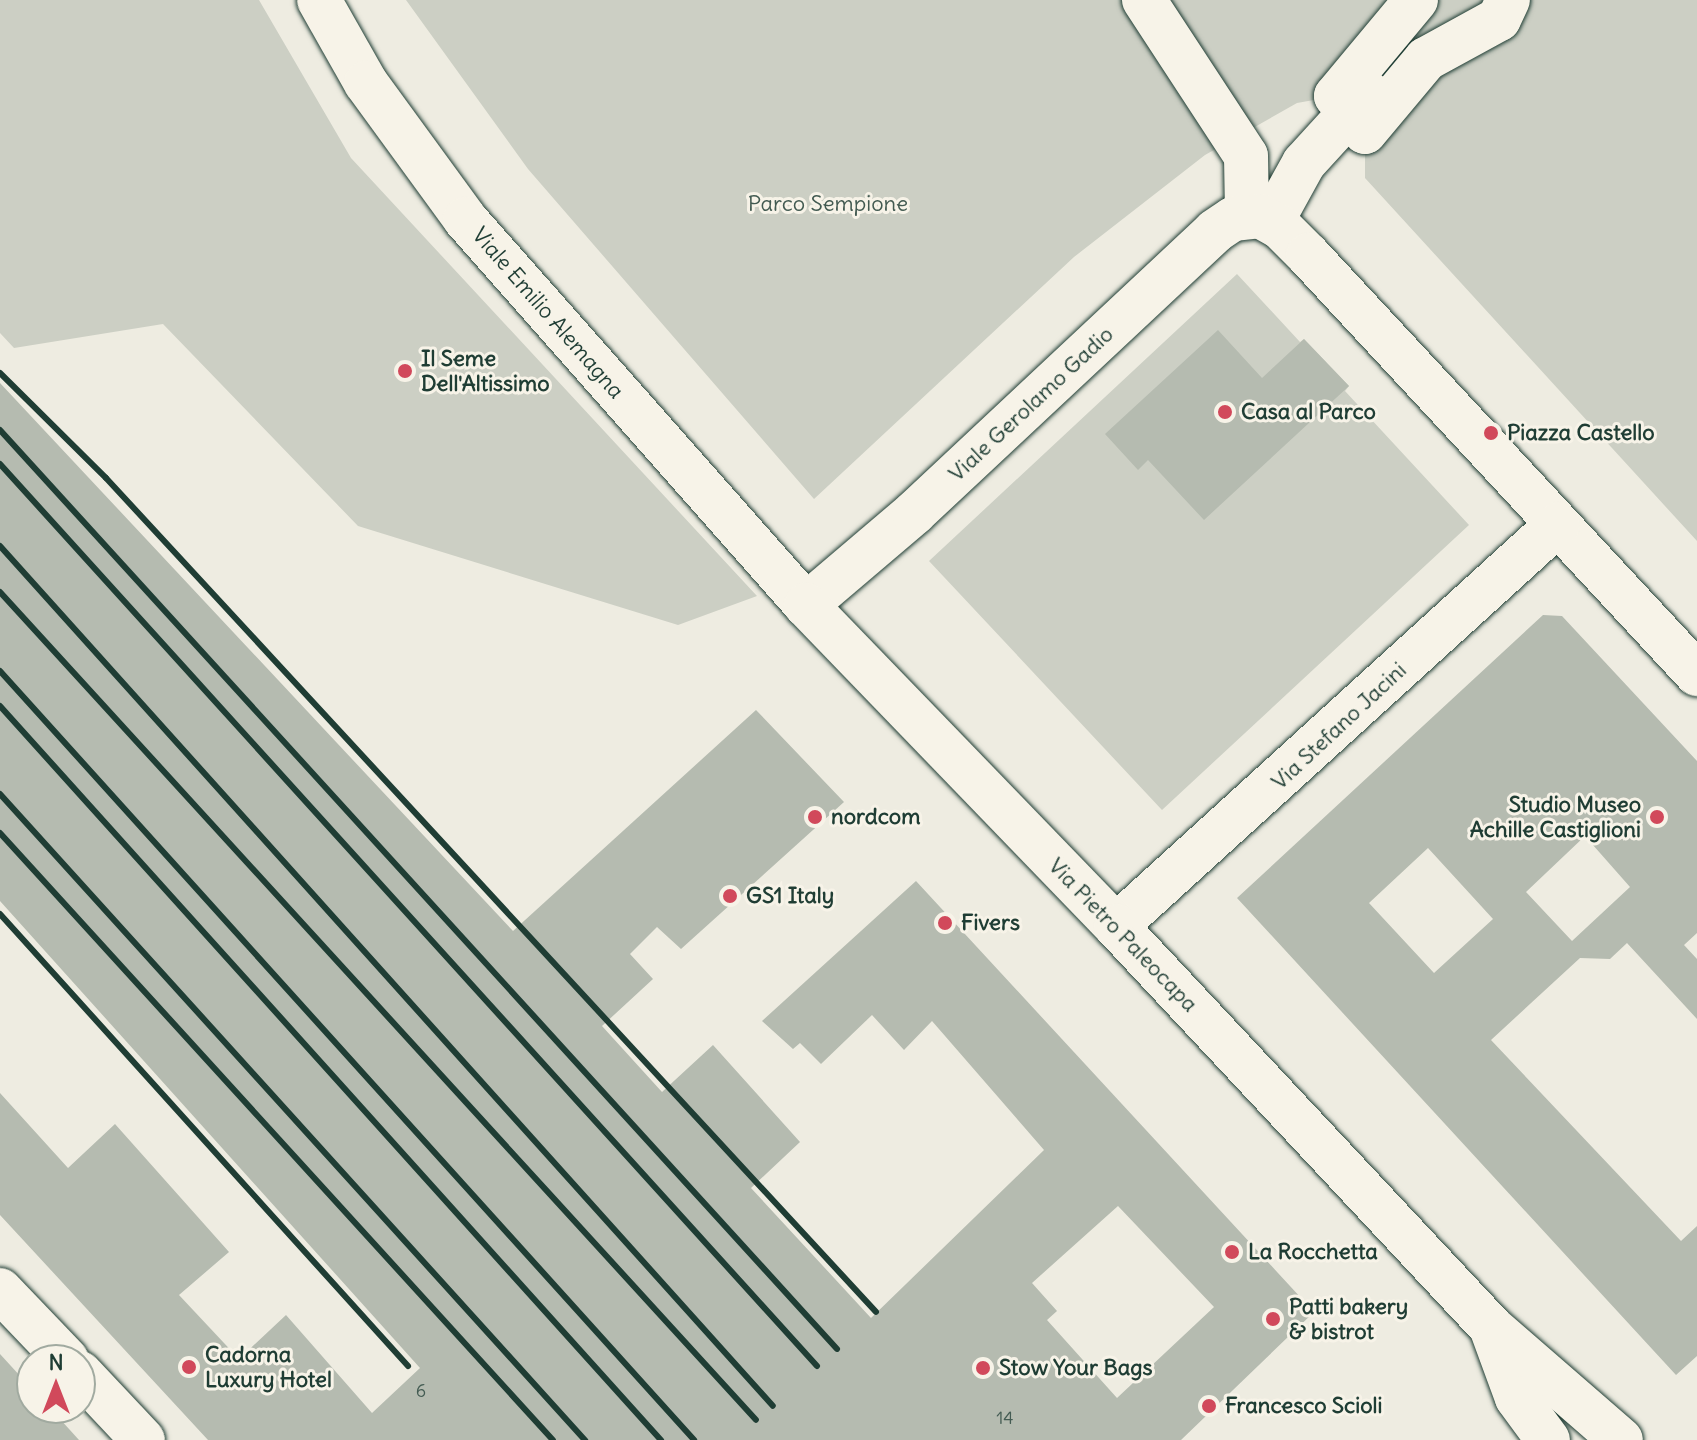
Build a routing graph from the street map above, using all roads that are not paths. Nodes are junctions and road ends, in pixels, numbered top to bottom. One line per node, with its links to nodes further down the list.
1 (319, 0): 9 (street, Viale Emilio Alemagna)
2 (1144, 0): 7 (street)
3 (1416, 0): 6 (street)
4 (1445, 0): 6 (street)
5 (1508, 0): 6 (street)
6 (1351, 114): 7 (street)
7 (1260, 218): 8 (street); 9 (street, Viale Gerolamo Gadio)
8 (1558, 524): 10 (street); 11 (street, Via Stefano Jacini)
9 (806, 605): 11 (street, Via Pietro Paleocapa)
10 (1697, 674)
11 (1116, 926): 13 (street, Via Pietro Paleocapa)
12 (0, 1290): 14 (street)
13 (1491, 1327): 17 (street); 18 (street, Via Pietro Paleocapa)
14 (52, 1344)
15 (96, 1390): 16 (street)
16 (143, 1440)
17 (1548, 1440)
18 (1621, 1440)

